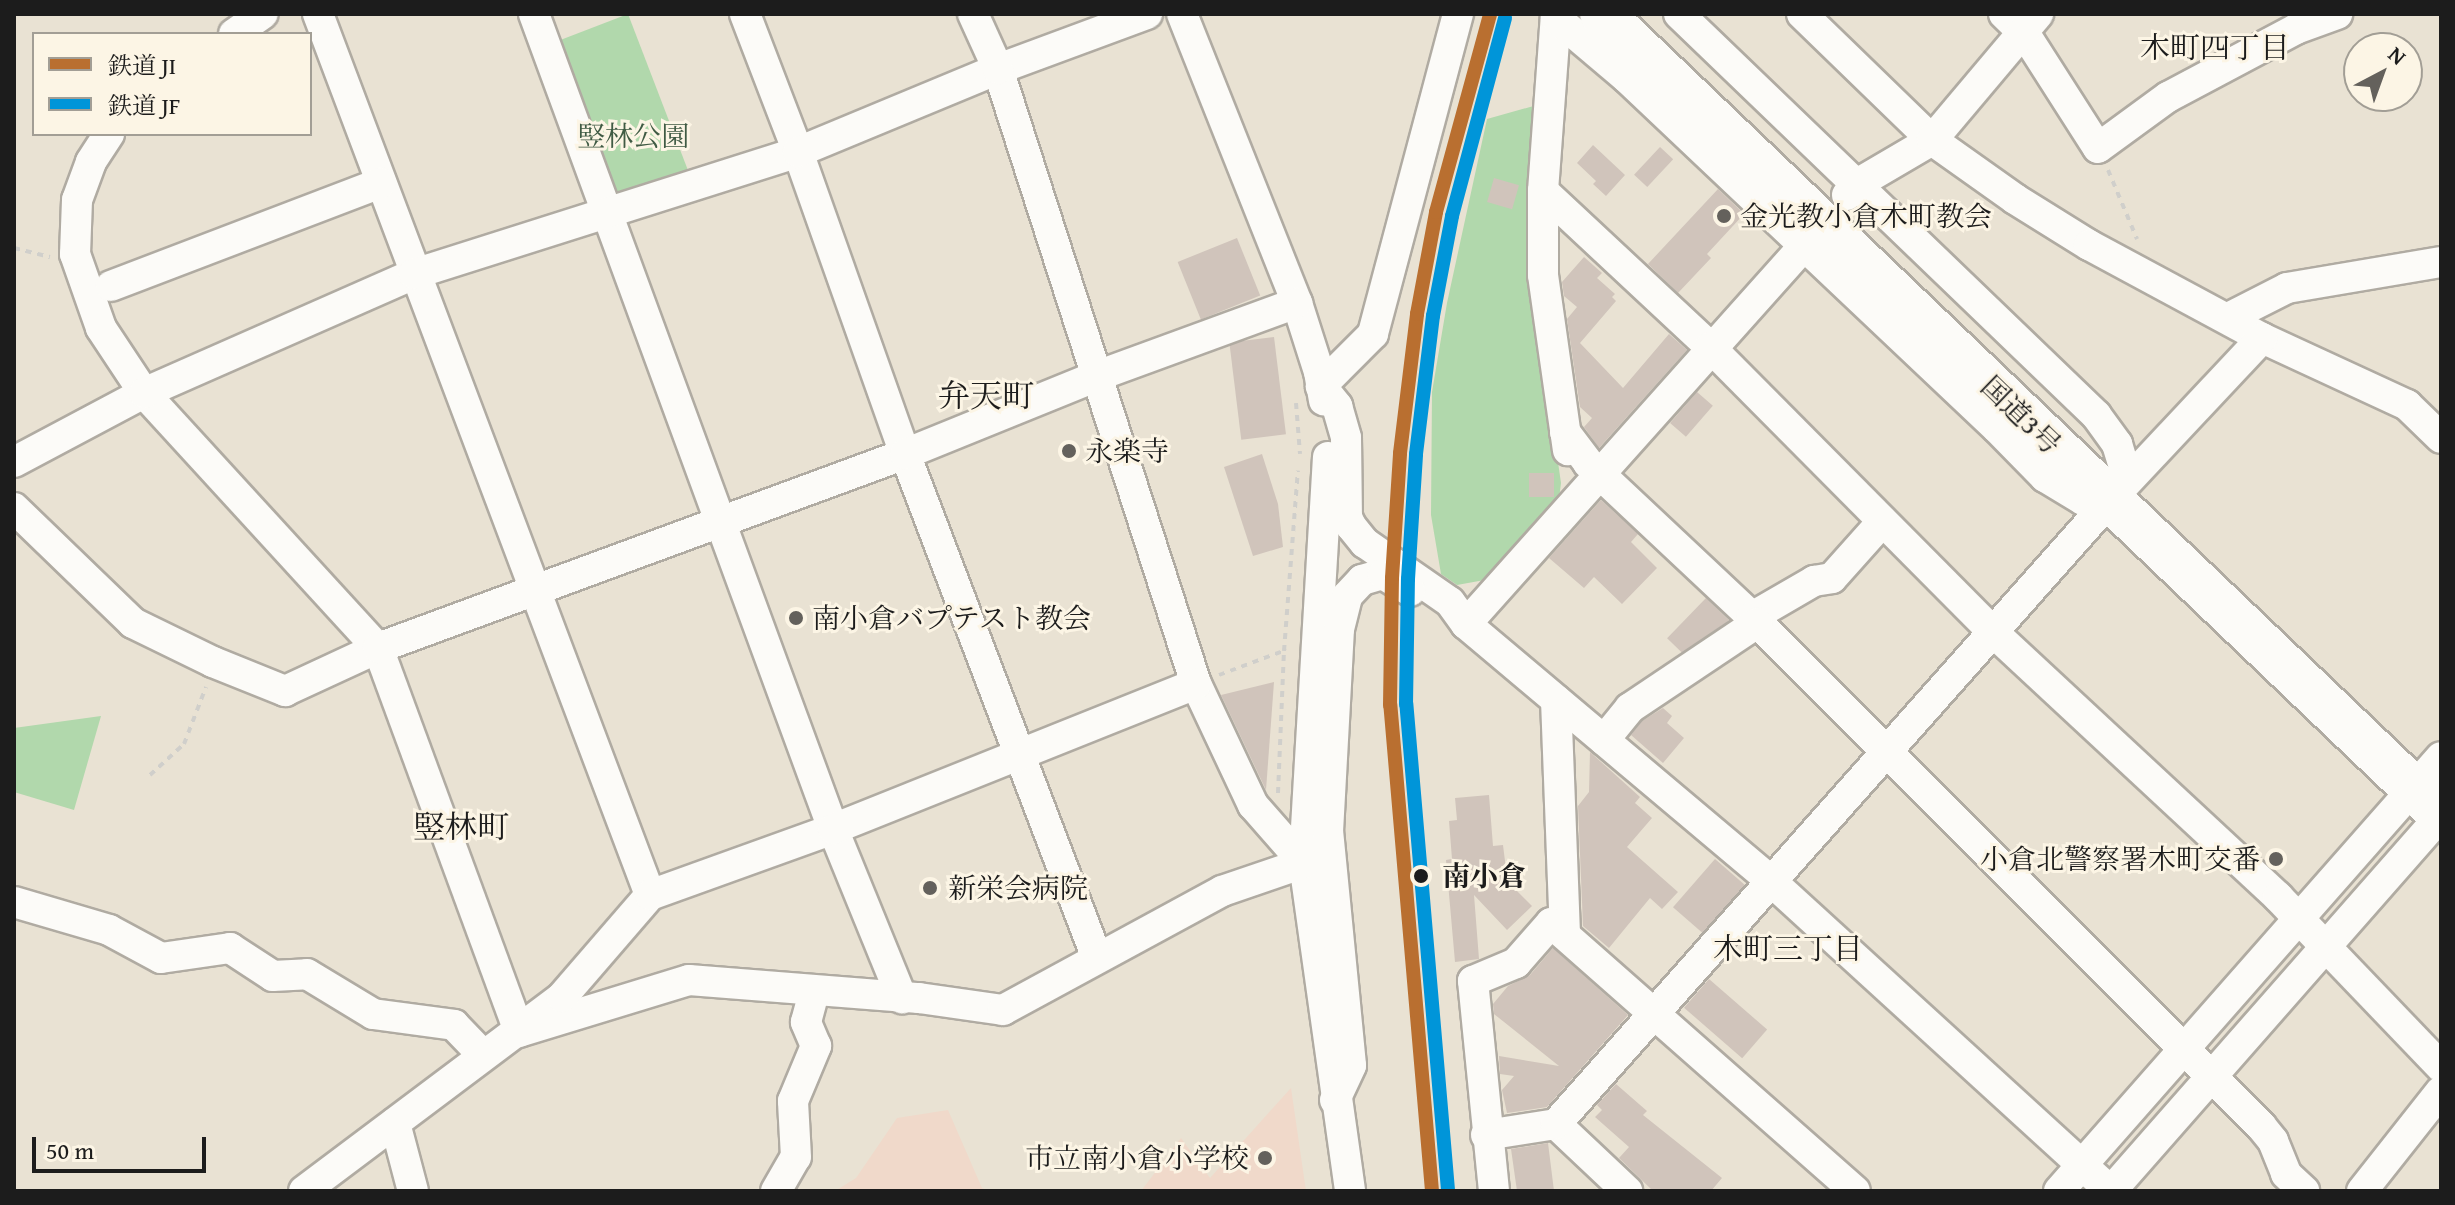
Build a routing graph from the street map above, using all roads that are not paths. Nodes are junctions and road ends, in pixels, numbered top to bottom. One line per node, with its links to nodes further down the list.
1 (263, 14): 16 (street)
2 (318, 14): 22 (street)
3 (534, 14): 25 (street)
4 (745, 14): 20 (street)
5 (973, 14): 17 (street)
6 (1147, 14): 17 (street)
7 (1182, 14): 30 (street)
8 (1458, 14): 35 (street)
9 (1602, 14): 21 (highway, 国道3号)
10 (1635, 14): 21 (highway, 国道3号)
11 (1679, 14): 23 (street)
12 (1802, 14): 19 (street)
13 (2337, 14): 15 (street)
14 (1556, 16): 24 (street); 26 (street)
15 (2022, 21): 19 (street)
16 (237, 32)
17 (998, 69): 20 (street); 34 (street)
18 (108, 136): 36 (street)
19 (1932, 140): 23 (street); 31 (street)
20 (798, 152): 25 (street); 39 (street)
21 (1785, 171): 42 (highway, 国道3号)
22 (381, 183): 28 (street); 29 (street)
23 (1852, 190): 42 (street)
24 (1543, 191): 33 (street); 37 (street)
25 (609, 212): 28 (street); 46 (street)
26 (1808, 241): 33 (street); 42 (street)
27 (2441, 262): 31 (street)
28 (414, 274): 36 (street); 47 (street)
29 (111, 286)
30 (1297, 303): 34 (street); 35 (street)
31 (2228, 318): 32 (street)
32 (2262, 338): 38 (street); 42 (street)
33 (1710, 347): 41 (street); 45 (street)
34 (1097, 376): 39 (street); 52 (street)
35 (1308, 389): 49 (street); 59 (street)
36 (144, 393): 40 (street); 51 (street)
37 (1565, 432): 41 (street); 43 (street)
38 (2441, 438)
39 (905, 454): 46 (street); 55 (street)
40 (14, 462)
41 (1598, 473): 43 (street); 48 (street)
42 (2119, 489): 50 (street); 57 (highway, 国道3号)
43 (1577, 498): 49 (street)
44 (14, 508): 51 (street)
45 (1883, 521): 48 (street); 50 (street)
46 (720, 522): 47 (street); 58 (street)
47 (536, 590): 51 (street); 61 (street)
48 (1755, 620): 54 (street); 56 (street)
49 (1466, 624): 53 (street); 76 (street)
50 (1994, 633): 56 (street); 63 (street)
51 (378, 648): 70 (street)
52 (1196, 684): 55 (street); 59 (street)
53 (1556, 700): 54 (street); 64 (street)
54 (1604, 740): 60 (street)
55 (1018, 755): 58 (street); 66 (street)
56 (1887, 755): 60 (street); 71 (street)
57 (2435, 786): 63 (street); 65 (street)
58 (833, 829): 61 (street); 68 (street)
59 (1304, 863): 66 (street); 76 (street)
60 (1772, 882): 69 (street); 80 (street)
61 (650, 895): 70 (street)
62 (14, 902): 72 (street)
63 (2298, 918): 65 (street); 71 (street)
64 (1565, 935): 69 (street); 79 (street)
65 (2324, 945): 73 (street); 74 (street)
66 (1097, 958): 68 (street)
67 (814, 992): 68 (street); 70 (street); 84 (street)
68 (902, 998)
69 (1654, 1013): 78 (street); 88 (street)
70 (519, 1032): 72 (street)
71 (2183, 1050): 74 (street); 80 (street)
72 (483, 1055): 77 (street)
73 (2441, 1067)
74 (2210, 1077): 90 (street); 91 (street)
75 (2441, 1091): 81 (street)
76 (1335, 1100): 85 (street)
77 (395, 1123): 82 (street); 83 (street)
78 (1556, 1124): 79 (street); 87 (street)
79 (1486, 1135): 86 (street)
80 (2081, 1165): 89 (street); 90 (street)
81 (2363, 1190)
82 (304, 1191)
83 (413, 1191)
84 (776, 1191)
85 (1350, 1191)
86 (1494, 1191)
87 (1627, 1191)
88 (1855, 1191)
89 (2059, 1191)
90 (2111, 1191)
91 (2304, 1191)

